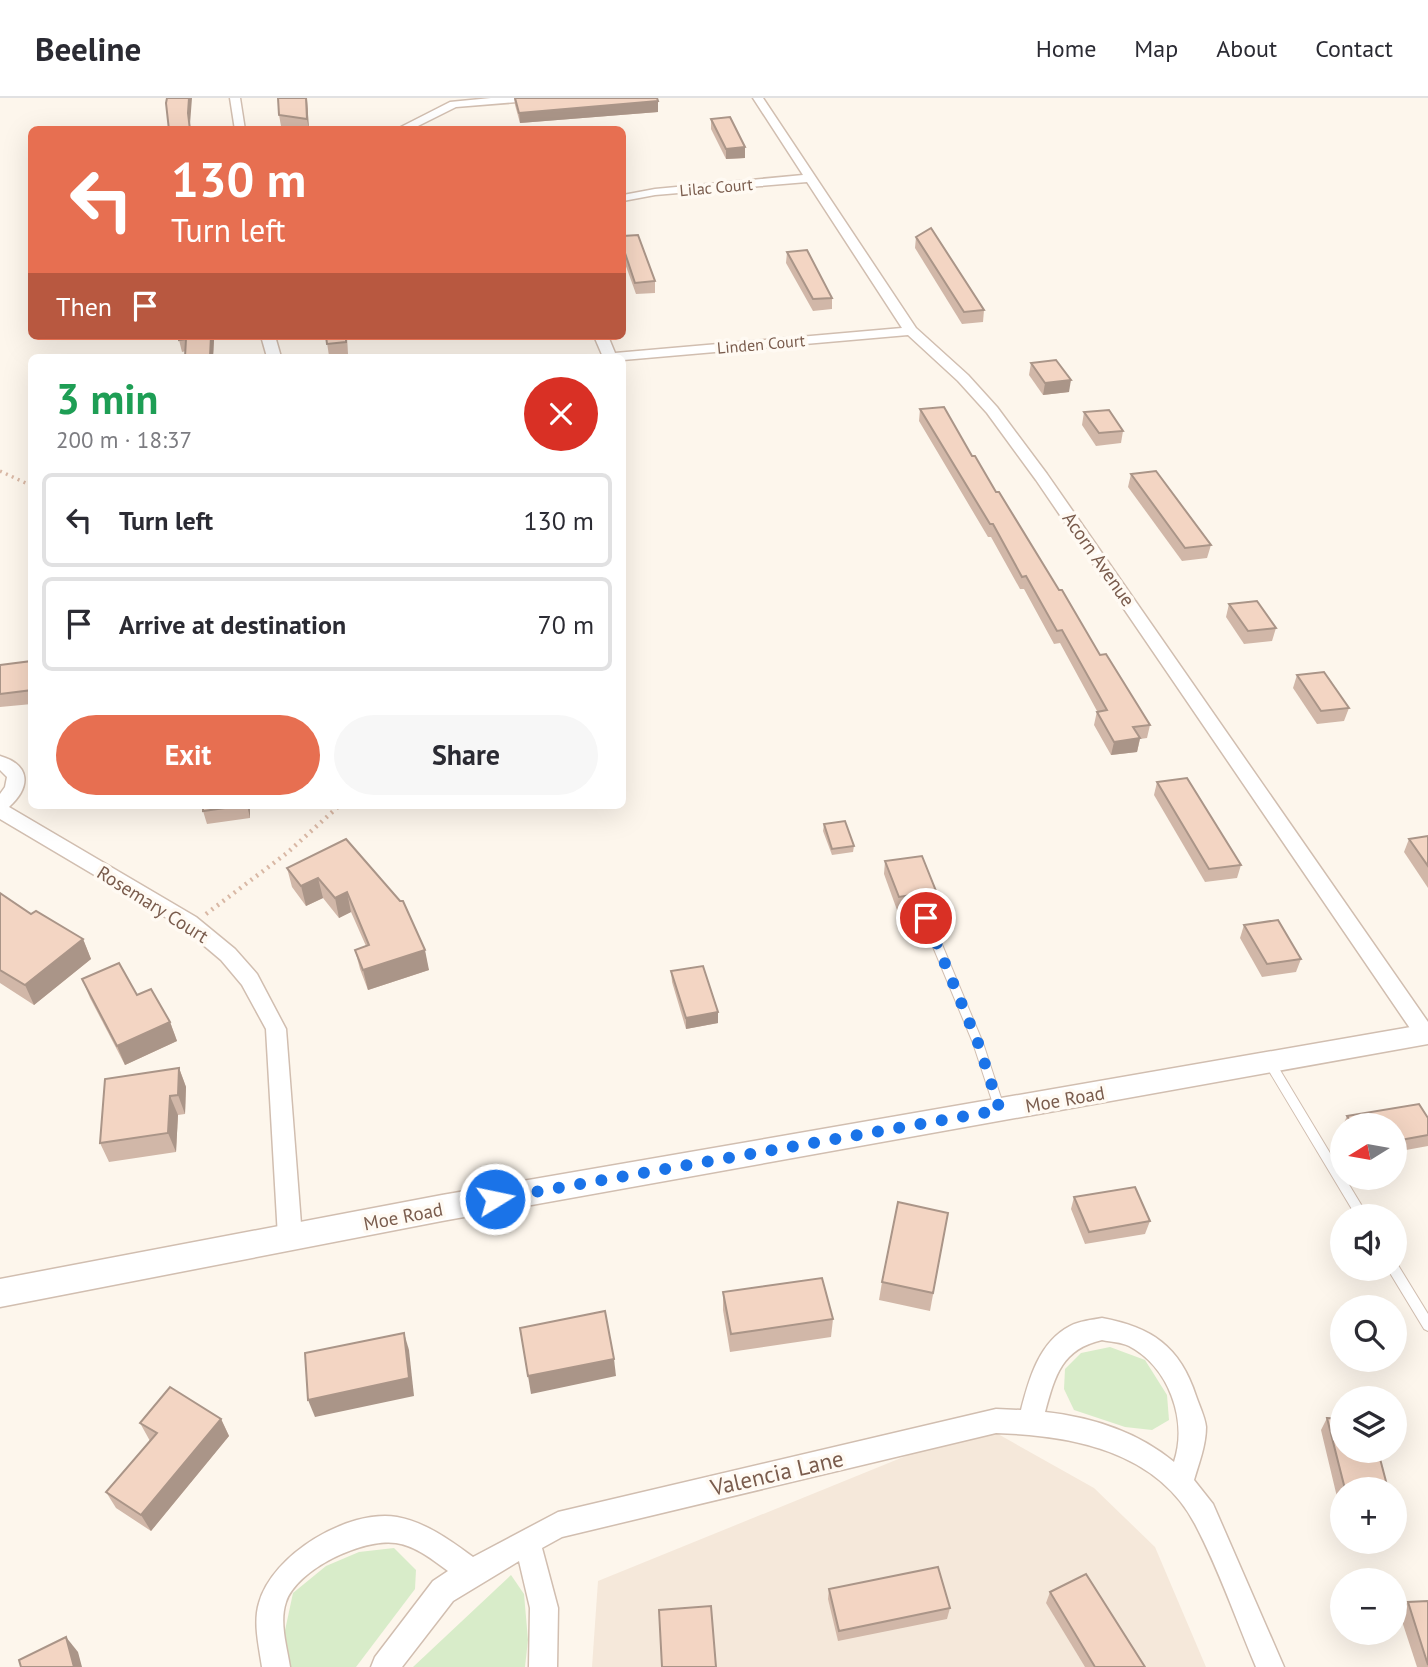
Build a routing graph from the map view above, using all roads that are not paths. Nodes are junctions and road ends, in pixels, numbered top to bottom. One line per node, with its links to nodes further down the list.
1 (235, 98): 5 (street)
2 (530, 98): 4 (street)
3 (758, 98): 7 (street, Acorn Avenue)
4 (457, 101): 6 (street)
5 (239, 126)
6 (408, 126)
7 (809, 178): 8 (street, Lilac Court); 9 (street, Acorn Avenue)
8 (626, 197)
9 (911, 331): 10 (street, Linden Court); 14 (street, Acorn Avenue)
10 (626, 356)
11 (0, 762): 12 (street, Rosemary Court)
12 (0, 807): 18 (street, Rosemary Court)
13 (926, 918): 16 (lane)
14 (1426, 1034): 15 (street, Moe Road)
15 (1270, 1063): 16 (street, Moe Road); 17 (lane)
16 (1000, 1110): 18 (street, Moe Road)
17 (1355, 1204)
18 (290, 1237): 20 (street, Moe Road)
19 (1401, 1281): 21 (lane)
20 (0, 1293)
21 (1428, 1325)
22 (1030, 1422): 23 (street, Valencia Lane); 23 (street); 24 (street, Valencia Lane)
23 (1180, 1483): 29 (street, Valencia Lane)
24 (527, 1541): 25 (street, Valencia Lane); 28 (street)
25 (472, 1572): 26 (street); 27 (street, Valencia Lane)
26 (276, 1667)
27 (385, 1667)
28 (543, 1667)
29 (1270, 1667)

